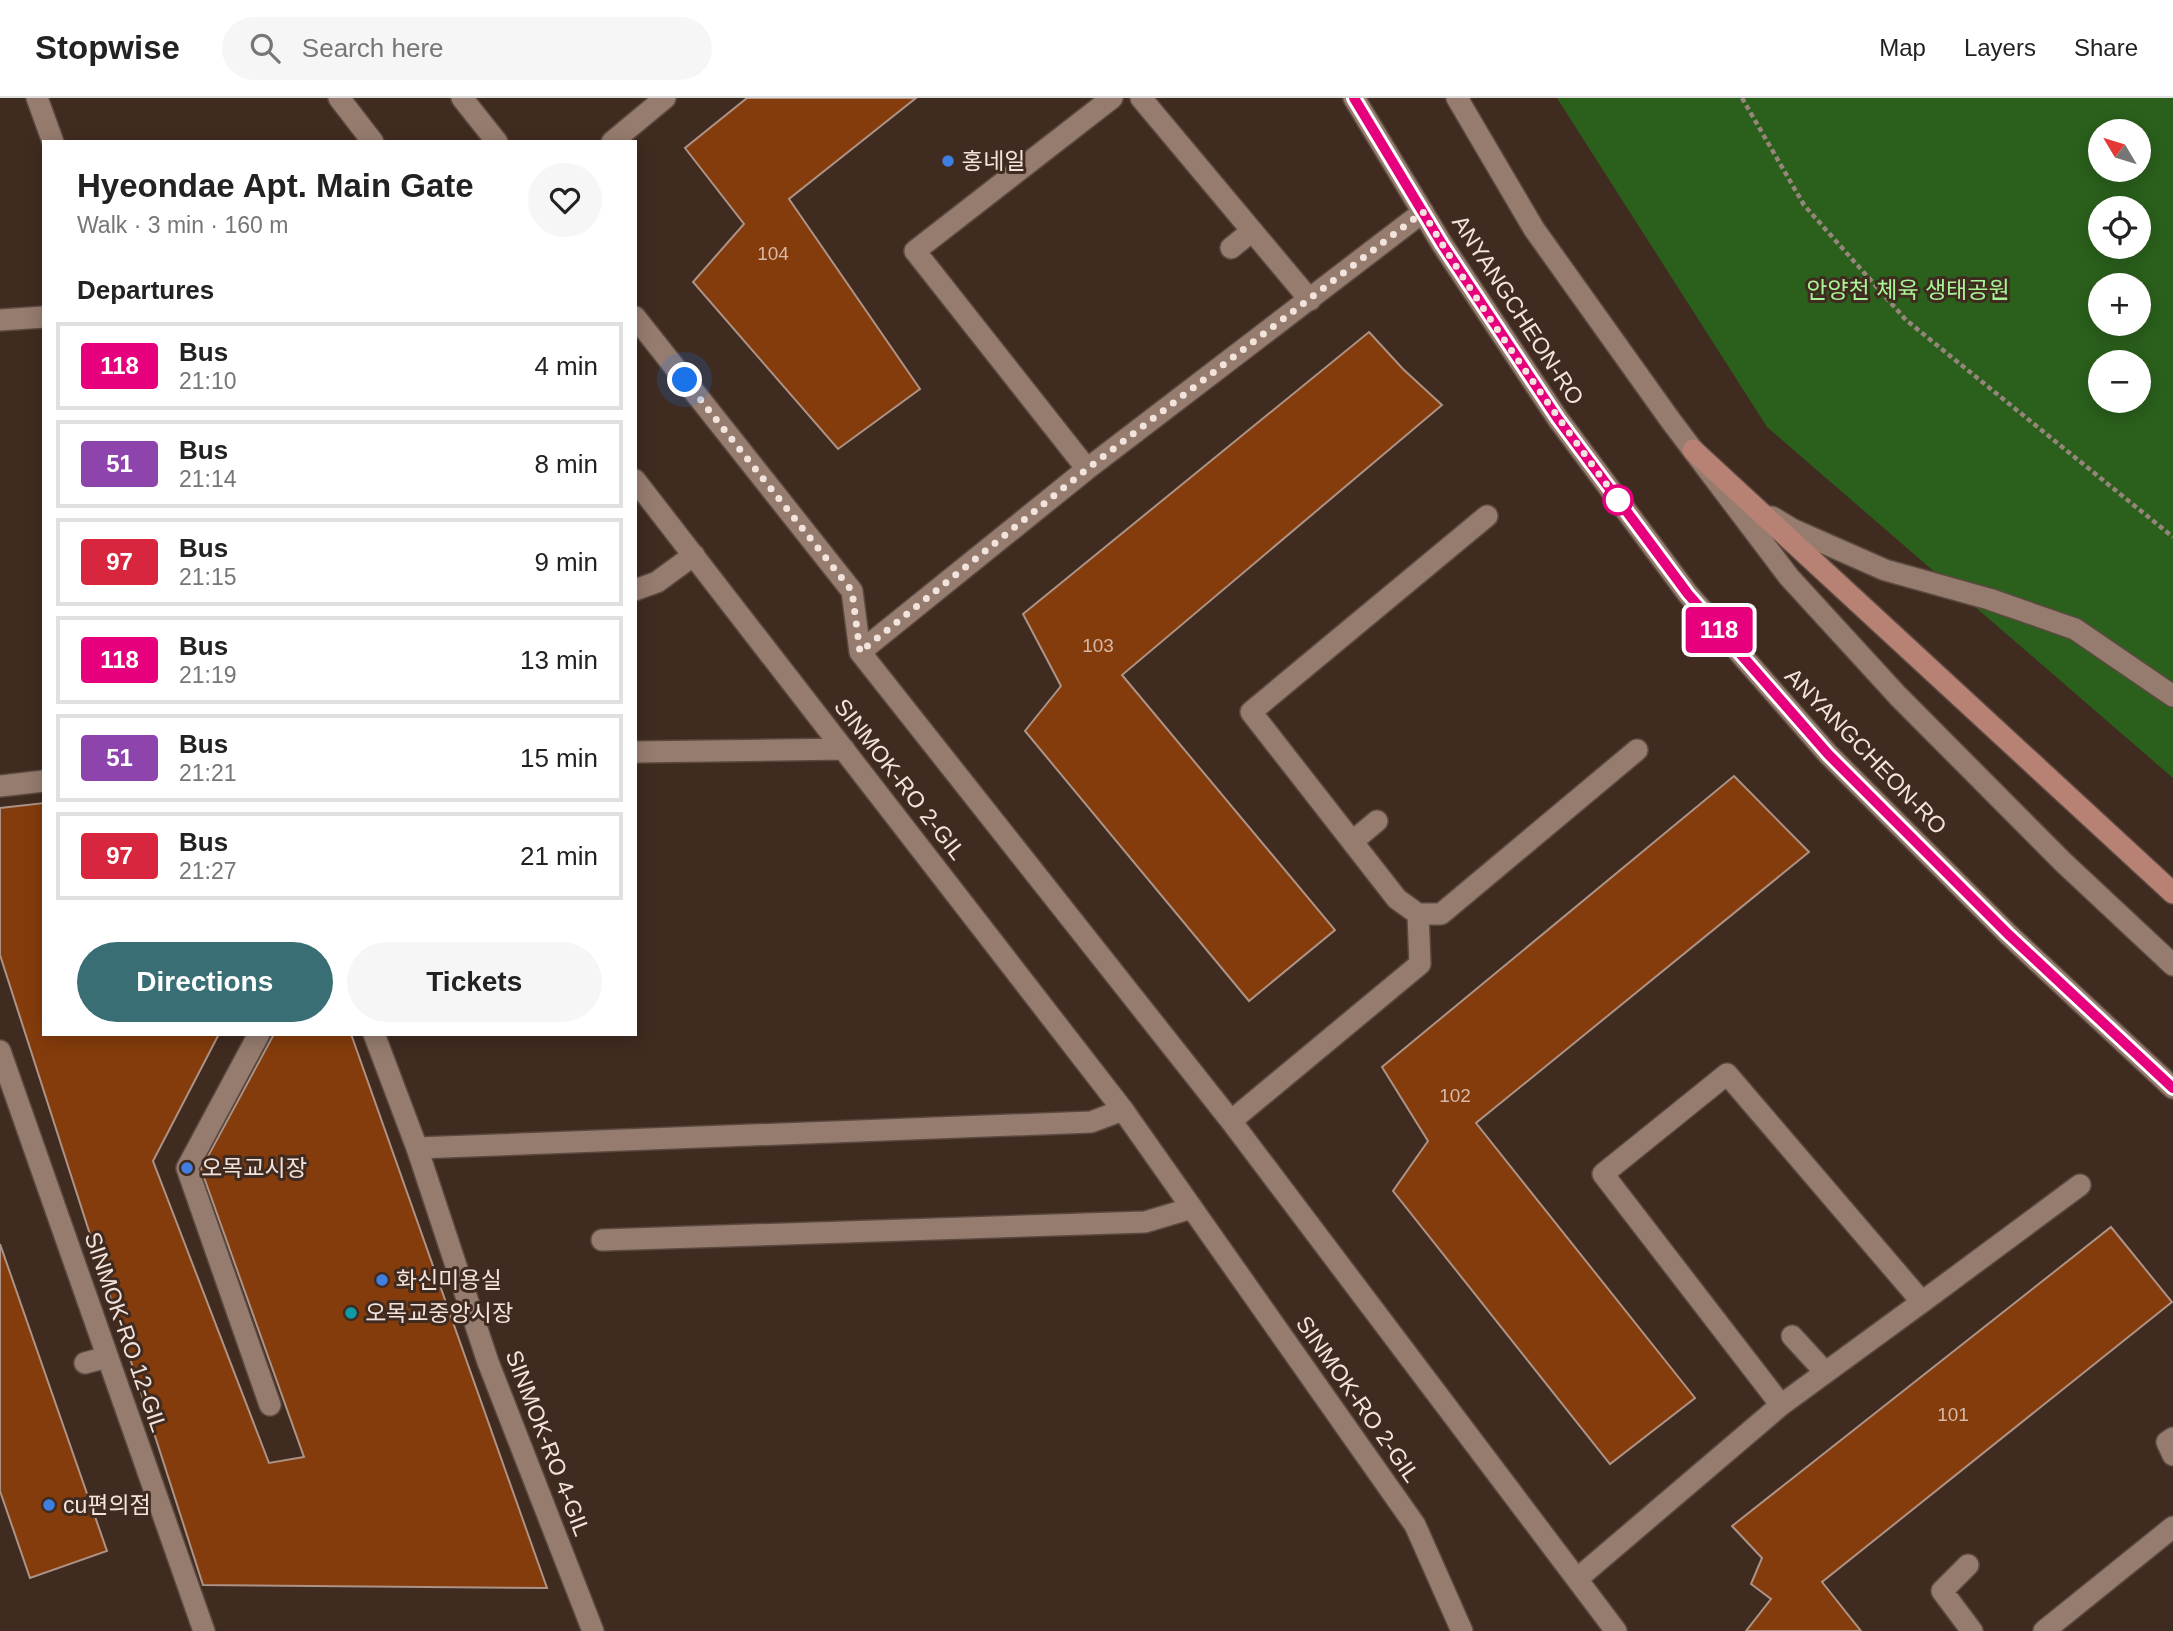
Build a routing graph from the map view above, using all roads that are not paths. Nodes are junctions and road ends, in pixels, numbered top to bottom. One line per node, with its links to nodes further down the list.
1 (37, 98): 9 (street)
2 (339, 98): 10 (street)
3 (462, 98): 11 (street)
4 (665, 98): 12 (street)
5 (1112, 98): 21 (street)
6 (1141, 98): 14 (street)
7 (1354, 98): 13 (street, ANYANGCHEON-RO)
8 (1457, 98): 20 (street)
9 (51, 140)
10 (371, 140)
11 (495, 140)
12 (614, 140)
13 (1423, 212): 16 (street); 42 (street, ANYANGCHEON-RO)
14 (1252, 231): 15 (street); 16 (street)
15 (1231, 248)
16 (1310, 300): 21 (street)
17 (42, 317): 18 (street)
18 (0, 320)
19 (637, 320): 27 (street)
20 (1693, 450): 23 (main road); 38 (street)
21 (1087, 469): 27 (street)
22 (637, 483): 25 (street, SINMOK-RO 2-GIL)
23 (1747, 502): 28 (street); 36 (main road)
24 (1487, 516): 35 (street)
25 (694, 555): 26 (street); 29 (street, SINMOK-RO 2-GIL)
26 (637, 589)
27 (860, 652): 44 (street)
28 (2173, 696)
29 (844, 749): 31 (street); 43 (street, SINMOK-RO 2-GIL)
30 (1637, 750): 37 (street)
31 (637, 752)
32 (42, 781): 33 (street)
33 (0, 786)
34 (1377, 821): 35 (street)
35 (1353, 841): 37 (street)
36 (2173, 893)
37 (1418, 914): 44 (street)
38 (2173, 965)
39 (258, 1036): 54 (street)
40 (375, 1036): 45 (street, SINMOK-RO 4-GIL)
41 (0, 1051): 51 (street, SINMOK-RO 12-GIL)
42 (2173, 1088)
43 (1123, 1110): 45 (street); 47 (street, SINMOK-RO 2-GIL)
44 (1231, 1121): 60 (street)
45 (417, 1148): 62 (street, SINMOK-RO 4-GIL)
46 (2080, 1185): 49 (street)
47 (1192, 1208): 48 (street); 63 (street, SINMOK-RO 2-GIL)
48 (601, 1240)
49 (1922, 1302): 53 (street); 55 (street)
50 (1792, 1336): 53 (street)
51 (107, 1357): 52 (street); 61 (street, SINMOK-RO 12-GIL)
52 (85, 1363)
53 (1825, 1372): 55 (street)
54 (270, 1405)
55 (1782, 1405): 60 (street)
56 (2173, 1438): 57 (street)
57 (2173, 1455)
58 (2173, 1527): 66 (street)
59 (1968, 1565): 65 (street)
60 (1577, 1579): 64 (street)
61 (204, 1631)
62 (593, 1631)
63 (1462, 1631)
64 (1616, 1631)
65 (1972, 1631)
66 (2044, 1631)

